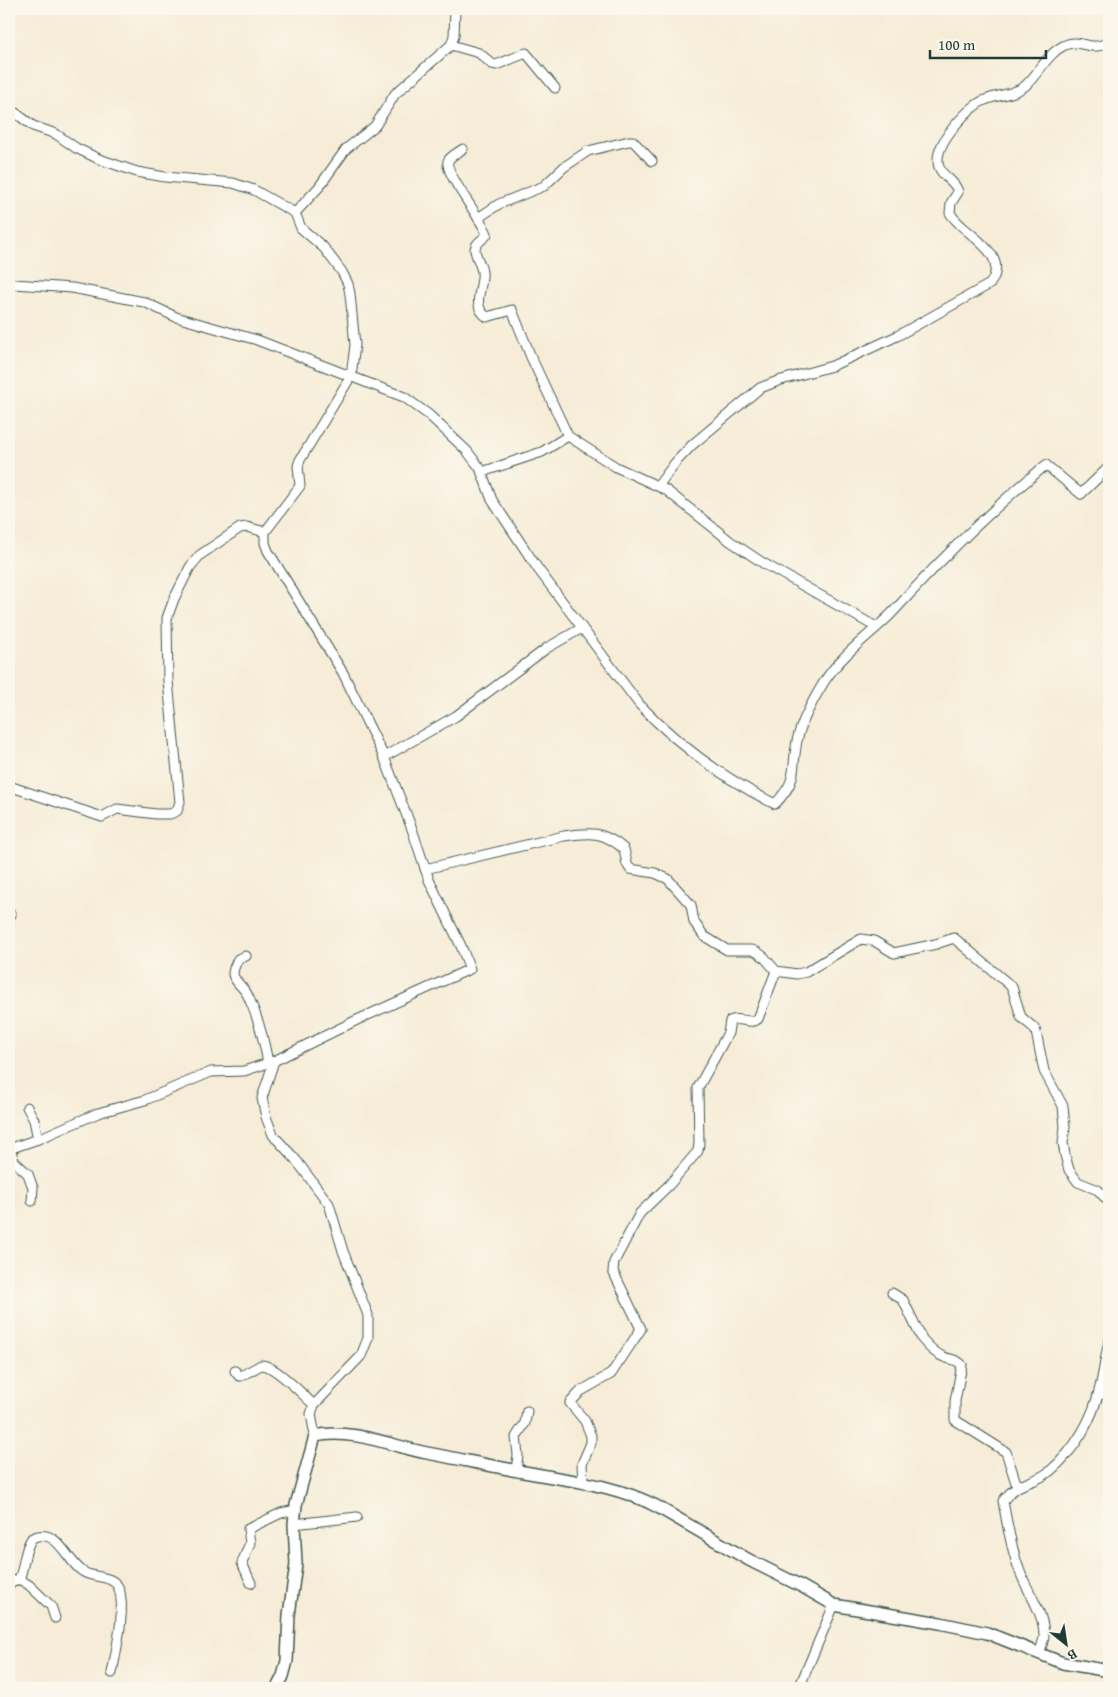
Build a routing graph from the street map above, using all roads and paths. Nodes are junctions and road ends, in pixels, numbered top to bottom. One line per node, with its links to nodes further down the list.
1 (455, 9): 3 (street)
2 (1109, 42): 15 (street)
3 (451, 45): 4 (street); 8 (street)
4 (555, 88)
5 (9, 108): 8 (street)
6 (464, 149): 9 (street)
7 (652, 161): 9 (street)
8 (295, 213): 11 (street)
9 (478, 218): 12 (street)
10 (9, 286): 11 (street)
11 (351, 376): 14 (street); 16 (street)
12 (568, 436): 14 (street); 15 (street)
13 (1109, 467): 17 (street)
14 (482, 472): 18 (street)
15 (658, 486): 17 (street)
16 (265, 532): 19 (street); 20 (street)
17 (876, 627): 18 (street)
18 (582, 628): 19 (street)
19 (384, 757): 21 (street)
20 (9, 786)
21 (425, 869): 23 (street); 24 (street)
22 (246, 956): 24 (street)
23 (776, 971): 29 (street); 39 (street)
24 (271, 1062): 26 (street); 35 (street)
25 (27, 1107): 26 (street)
26 (38, 1139): 27 (street)
27 (9, 1148): 28 (street)
28 (32, 1201)
29 (1109, 1202)
30 (892, 1293): 40 (street)
31 (1109, 1342): 34 (street)
32 (235, 1371): 35 (street)
33 (1109, 1393): 34 (street)
34 (1098, 1395): 40 (street)
35 (314, 1405): 37 (street)
36 (527, 1411): 38 (street)
37 (315, 1436): 38 (street); 41 (street)
38 (516, 1470): 39 (street)
39 (583, 1482): 47 (street)
40 (1017, 1486): 49 (street)
41 (296, 1510): 43 (street); 45 (street)
42 (357, 1517): 43 (street)
43 (294, 1524): 52 (street)
44 (19, 1580): 46 (street); 48 (street); 51 (street)
45 (251, 1583)
46 (9, 1584)
47 (834, 1605): 49 (street); 53 (street)
48 (56, 1618)
49 (1039, 1654): 50 (street)
50 (1109, 1671)
51 (112, 1673)
52 (277, 1688)
53 (799, 1688)

